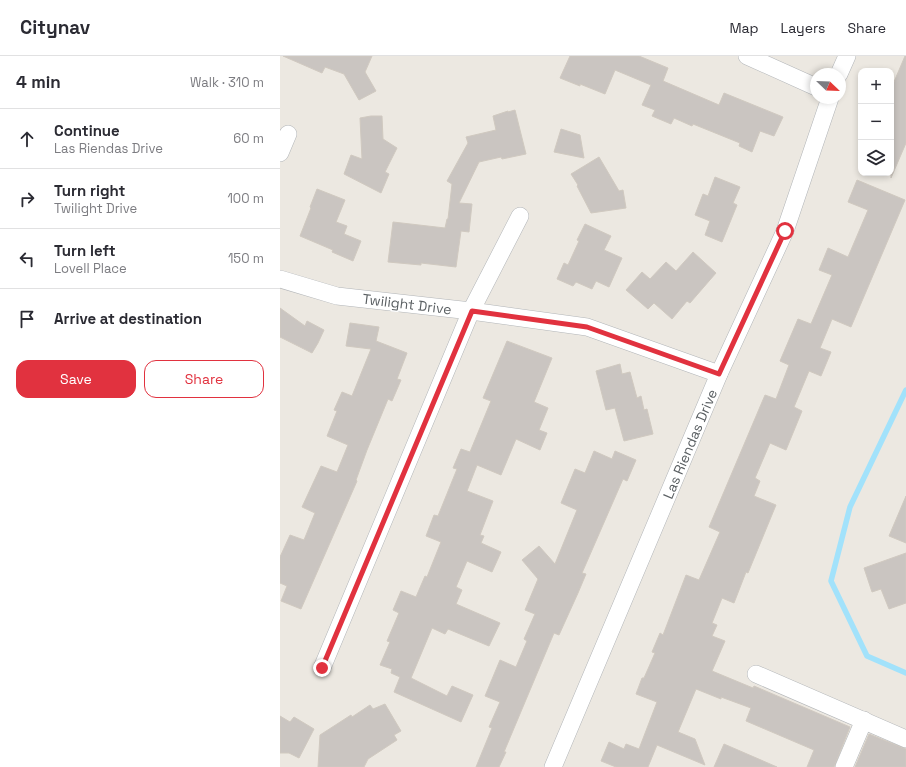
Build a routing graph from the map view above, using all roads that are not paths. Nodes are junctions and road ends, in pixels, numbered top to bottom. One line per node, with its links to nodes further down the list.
1 (747, 56): 4 (street)
2 (847, 56): 3 (street)
3 (842, 68)
4 (810, 84)
5 (828, 104): 11 (street, Las Riendas Drive)
6 (288, 134): 7 (street)
7 (280, 154)
8 (520, 216): 10 (street)
9 (280, 279): 10 (street, Twilight Drive)
10 (472, 311): 11 (street, Twilight Drive); 12 (street)
11 (719, 374): 16 (street, Las Riendas Drive)
12 (322, 668)
13 (756, 674): 14 (street)
14 (864, 720): 15 (street); 17 (street)
15 (906, 739)
16 (553, 767)
17 (844, 767)

